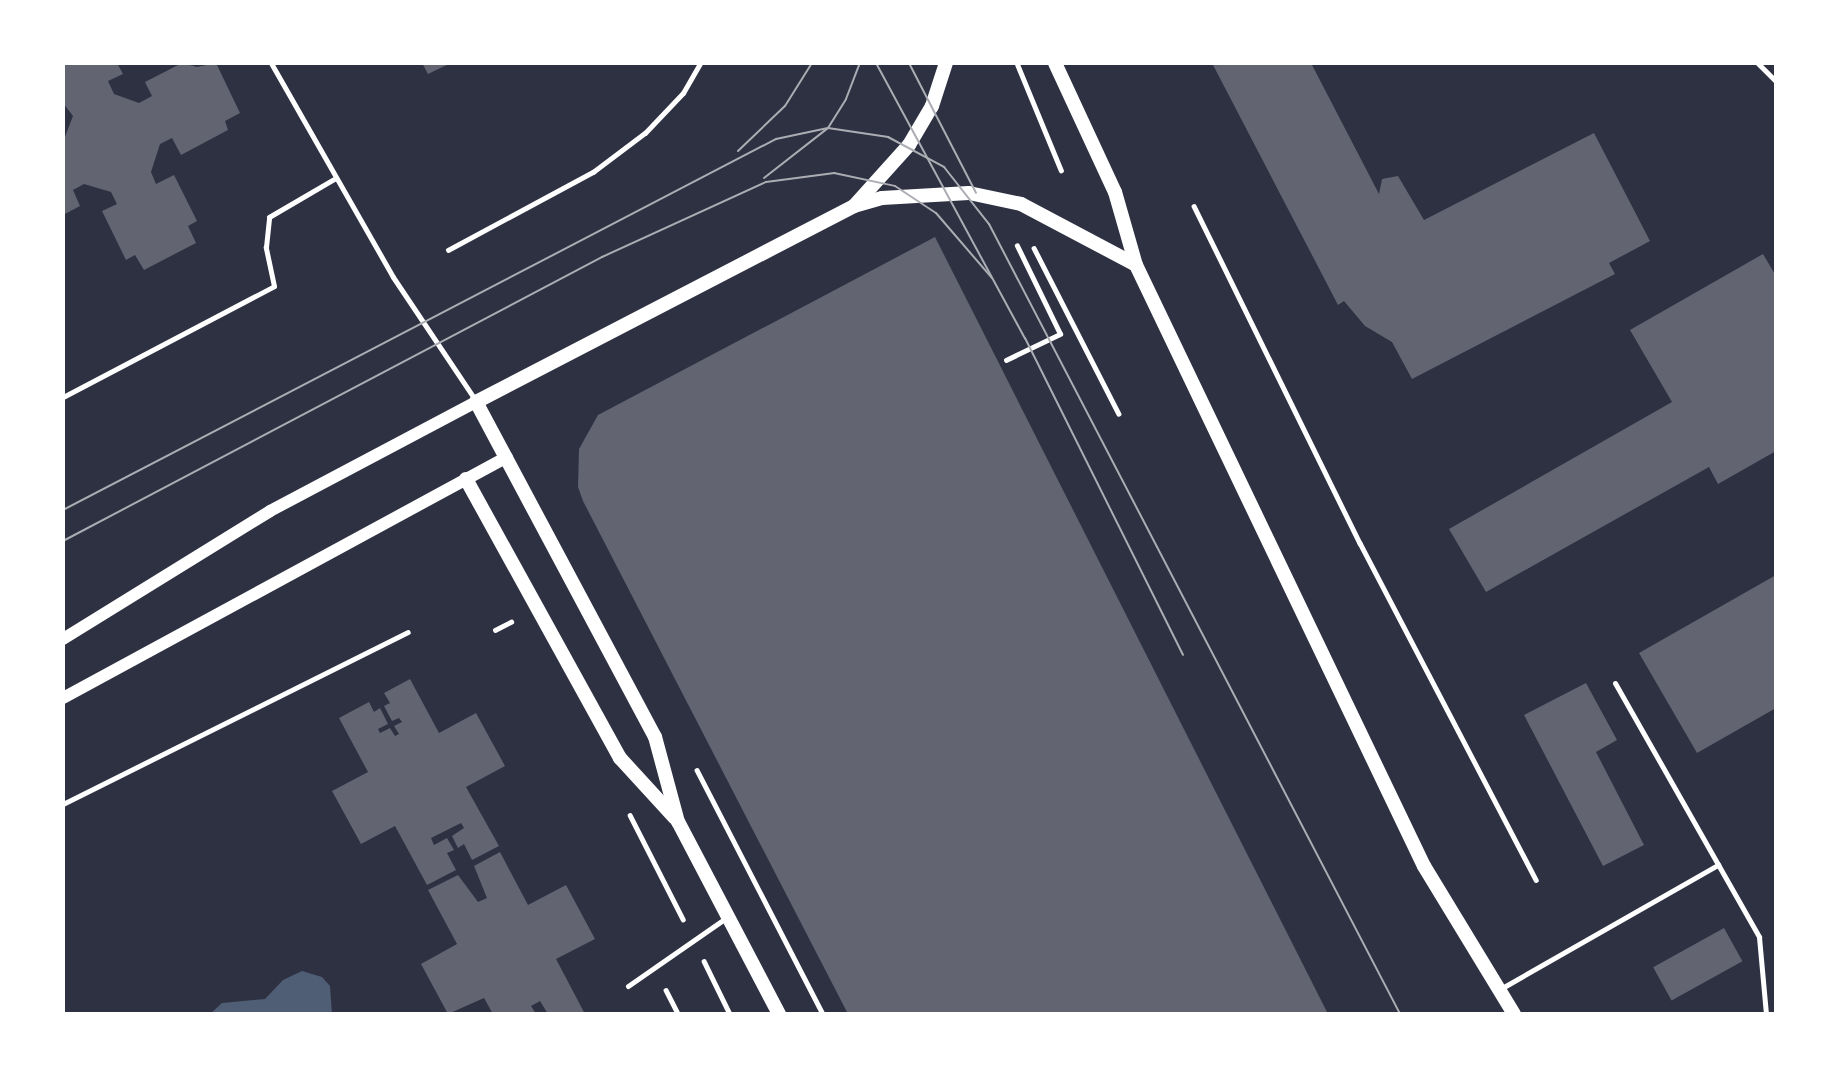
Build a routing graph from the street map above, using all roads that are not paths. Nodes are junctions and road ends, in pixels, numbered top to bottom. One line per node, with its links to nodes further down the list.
1 (271, 63): 4 (lane)
2 (946, 63): 5 (main road)
3 (1055, 63): 6 (main road)
4 (334, 179): 7 (lane); 8 (lane)
5 (854, 206): 6 (main road); 8 (main road)
6 (1136, 265): 18 (main road)
7 (63, 397)
8 (476, 402): 9 (main road); 11 (street)
9 (507, 457): 10 (street); 14 (main road)
10 (466, 480): 13 (street); 14 (main road)
11 (63, 639)
12 (1615, 684): 15 (lane)
13 (63, 698)
14 (678, 822): 16 (main road)
15 (1718, 865): 18 (lane); 21 (lane)
16 (728, 917): 17 (lane); 19 (main road)
17 (628, 986)
18 (1498, 990): 20 (main road)
19 (779, 1014)
20 (1514, 1014)
21 (1766, 1014)

